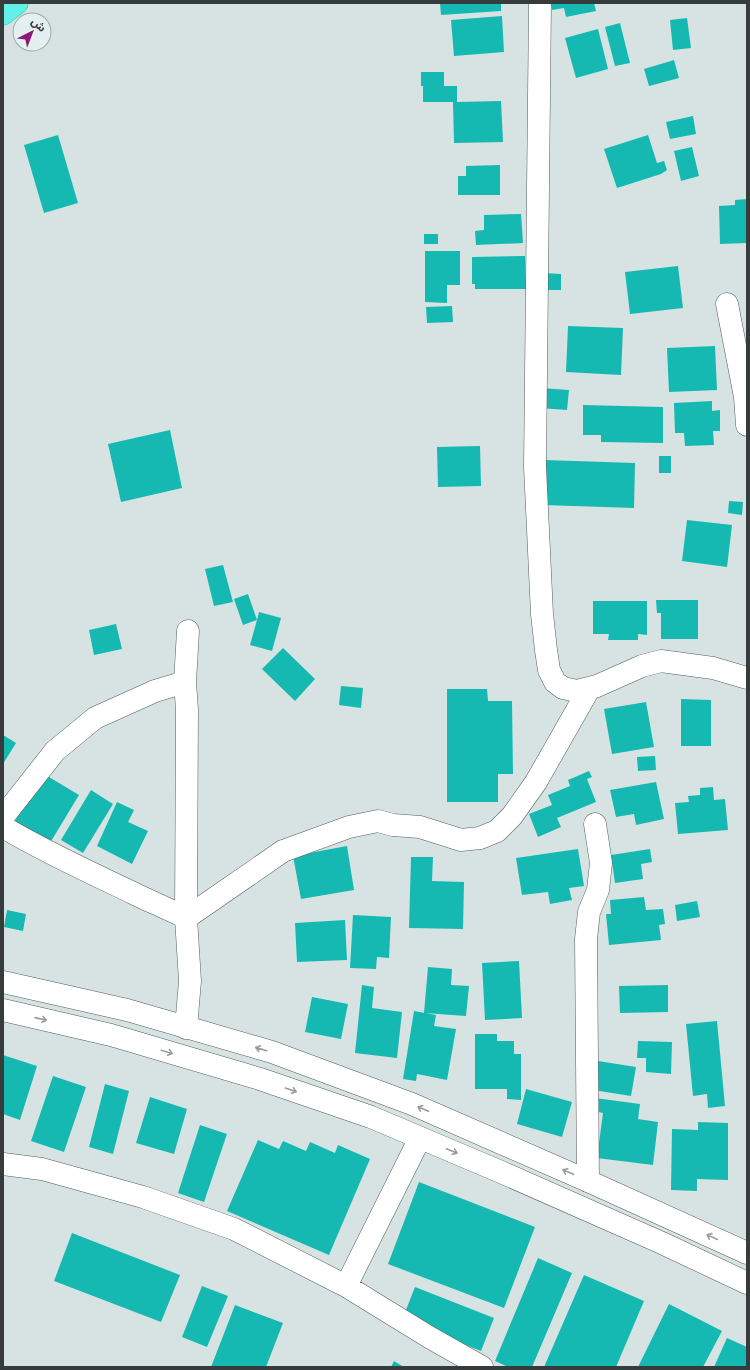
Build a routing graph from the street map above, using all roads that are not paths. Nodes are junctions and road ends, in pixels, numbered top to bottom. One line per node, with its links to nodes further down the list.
1 (17, 3): 3 (highway)
2 (540, 3): 9 (street)
3 (3, 14)
4 (728, 304): 5 (street)
5 (747, 425)
6 (188, 631): 8 (street)
7 (747, 678): 9 (street)
8 (185, 682): 10 (street); 13 (street)
9 (589, 689): 13 (street)
10 (3, 817)
11 (595, 824): 19 (street)
12 (3, 827): 13 (street)
13 (186, 918): 16 (street)
14 (3, 982): 16 (street)
15 (3, 1010): 17 (street, one-way to 17)
16 (186, 1028): 19 (street, one-way to 16)
17 (420, 1138): 21 (street, one-way to 21); 22 (street)
18 (3, 1164): 22 (street)
19 (588, 1181): 20 (street, one-way to 19)
20 (747, 1253)
21 (747, 1284)
22 (346, 1286): 23 (street)
23 (482, 1367)

